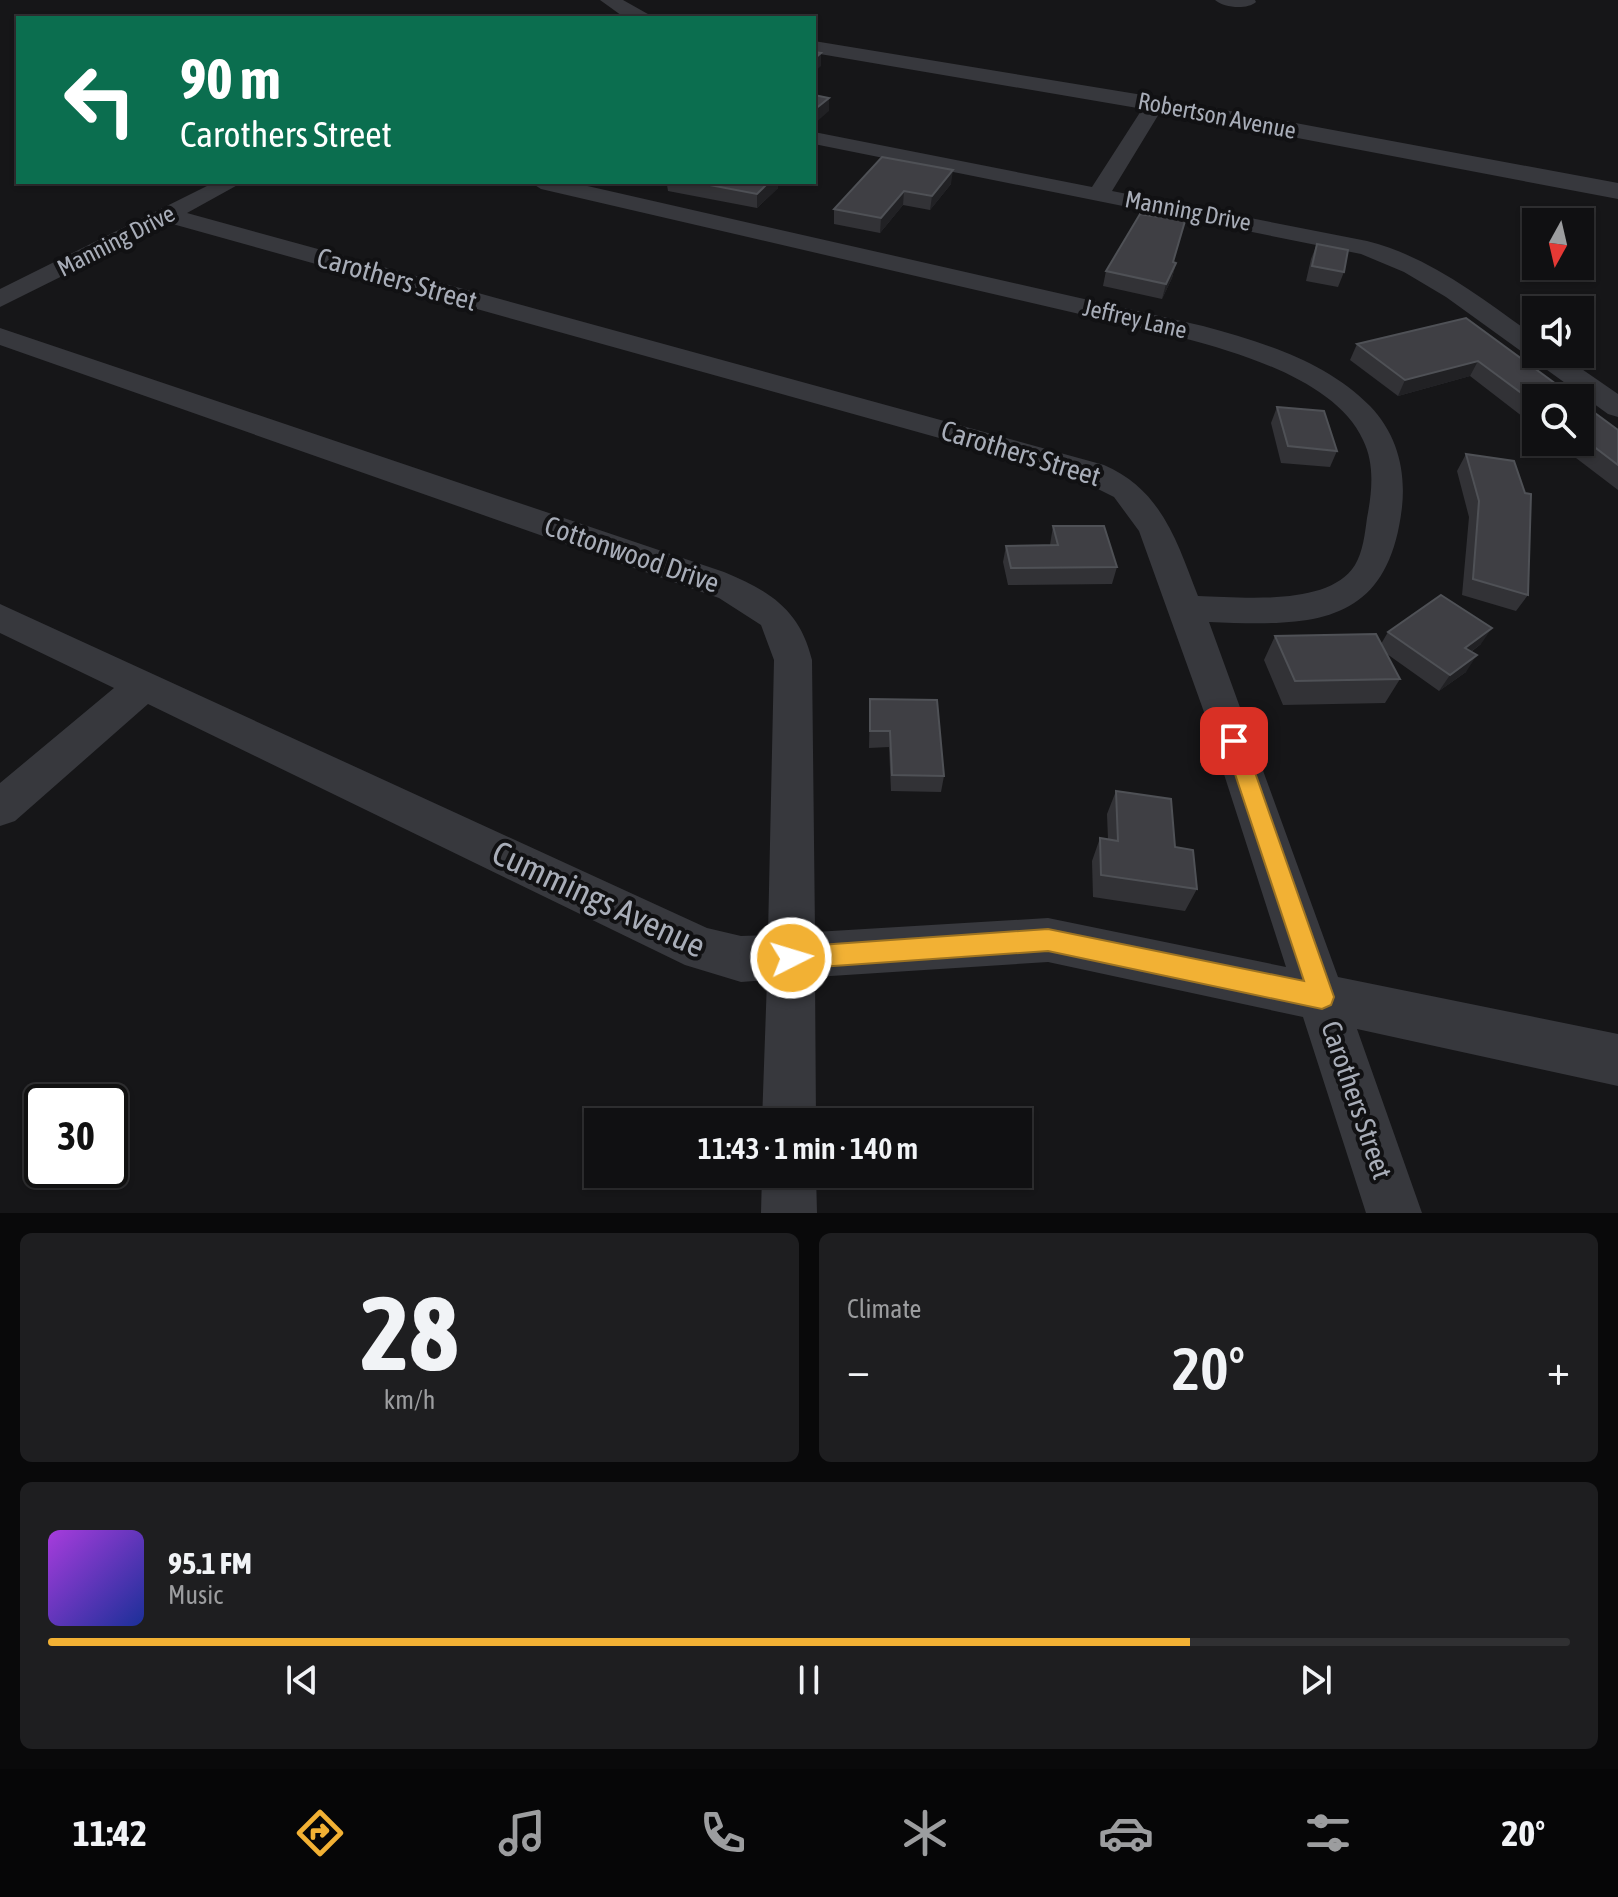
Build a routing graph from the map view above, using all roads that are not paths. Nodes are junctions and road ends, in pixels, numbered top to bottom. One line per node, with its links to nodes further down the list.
1 (1223, 0): 2 (street)
2 (1248, 2)
3 (613, 3): 4 (street)
4 (641, 16)
5 (816, 47): 6 (street, Robertson Avenue)
6 (1155, 104): 10 (street, Robertson Avenue); 11 (street)
7 (816, 138): 11 (street, Manning Drive)
8 (228, 184): 12 (street, Manning Drive)
9 (550, 184): 18 (street, Jeffrey Lane)
10 (1618, 191)
11 (1099, 194): 15 (street, Manning Drive)
12 (167, 215): 13 (street, Manning Drive); 18 (street, Carothers Street)
13 (0, 299)
14 (0, 336): 22 (street, Cottonwood Drive)
15 (1522, 340)
16 (1562, 368): 17 (street)
17 (1618, 408)
18 (1186, 609): 23 (street, Carothers Street)
19 (0, 617): 20 (street, Cummings Avenue)
20 (144, 685): 21 (street); 22 (street, Cummings Avenue)
21 (0, 808)
22 (791, 958): 23 (street, Cummings Avenue); 25 (street, Cottonwood Drive)
23 (1322, 997): 24 (street, Cummings Avenue); 28 (street, Carothers Street)
24 (1618, 1060)
25 (789, 1108)
26 (789, 1188): 27 (street)
27 (789, 1213)
28 (1394, 1213)

